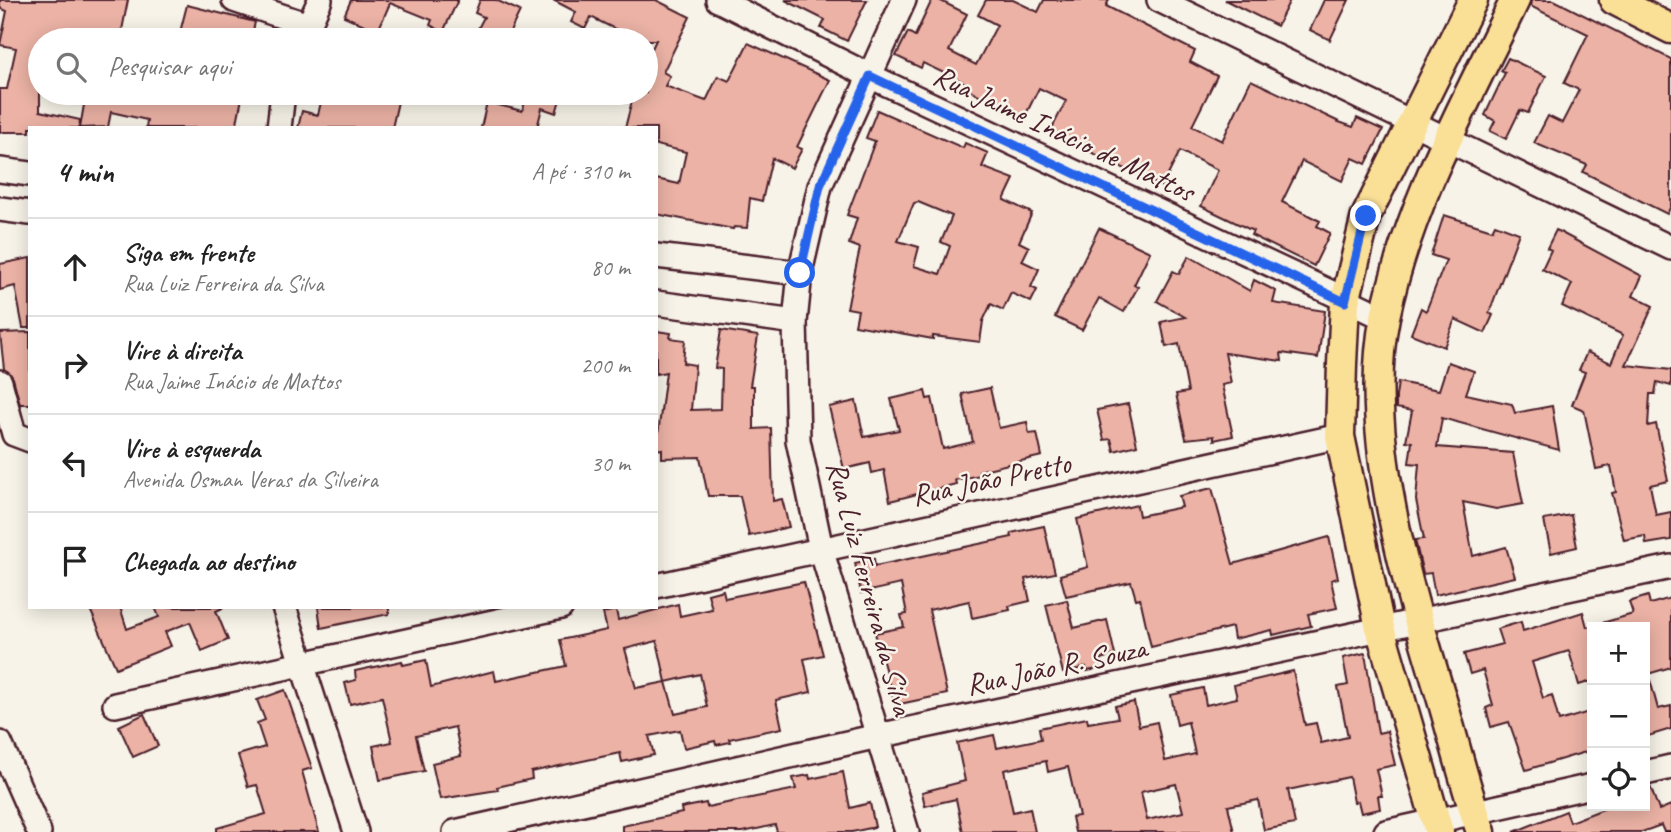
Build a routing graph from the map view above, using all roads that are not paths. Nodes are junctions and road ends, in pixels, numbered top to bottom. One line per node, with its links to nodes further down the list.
1 (234, 0): 9 (street)
2 (320, 0): 10 (street)
3 (718, 0): 12 (street, Rua Jaime Inácio de Mattos)
4 (904, 0): 12 (street, Rua Luiz Ferreira da Silva)
5 (1158, 0): 14 (street)
6 (1473, 0): 14 (main road)
7 (1515, 0): 16 (main road)
8 (1614, 0): 11 (main road)
9 (296, 28)
10 (307, 28)
11 (1671, 29)
12 (870, 76): 23 (street, Rua Luiz Ferreira da Silva); 24 (street, Rua Jaime Inácio de Mattos)
13 (282, 105): 15 (street)
14 (1413, 123): 16 (street); 24 (main road)
15 (279, 126)
16 (1448, 140): 21 (street); 26 (main road)
17 (0, 170): 18 (street)
18 (28, 174)
19 (0, 209): 20 (street)
20 (28, 214)
21 (1671, 248)
22 (658, 256): 23 (street)
23 (800, 273): 27 (street, Rua Luiz Ferreira da Silva)
24 (1345, 302): 26 (street, Rua Jaime Inácio de Mattos); 29 (main road)
25 (658, 303): 27 (street)
26 (1385, 318): 36 (main road)
27 (795, 322): 31 (street, Rua Luiz Ferreira da Silva)
28 (0, 382): 30 (street)
29 (1340, 436): 31 (street, Rua João Pretto); 37 (main road)
30 (22, 437)
31 (821, 549): 33 (street, Rua João Pretto); 40 (street, Rua Luiz Ferreira da Silva)
32 (1671, 566): 36 (street, Rua João R. Souza)
33 (658, 586)
34 (285, 609): 38 (street)
35 (552, 609): 38 (street)
36 (1419, 623): 37 (street, Rua João R. Souza); 45 (main road)
37 (1380, 628): 40 (street, Rua João R. Souza); 46 (main road)
38 (304, 665): 39 (street); 48 (street)
39 (115, 705)
40 (878, 736): 49 (street, Rua João R. Souza); 50 (street, Rua Luiz Ferreira da Silva)
41 (0, 743): 47 (street)
42 (1671, 767): 43 (street)
43 (1650, 772)
44 (1587, 788): 45 (street)
45 (1478, 822): 46 (street)
46 (1437, 827): 51 (street)
47 (39, 832)
48 (356, 832)
49 (456, 832)
50 (906, 832)
51 (1386, 832)

